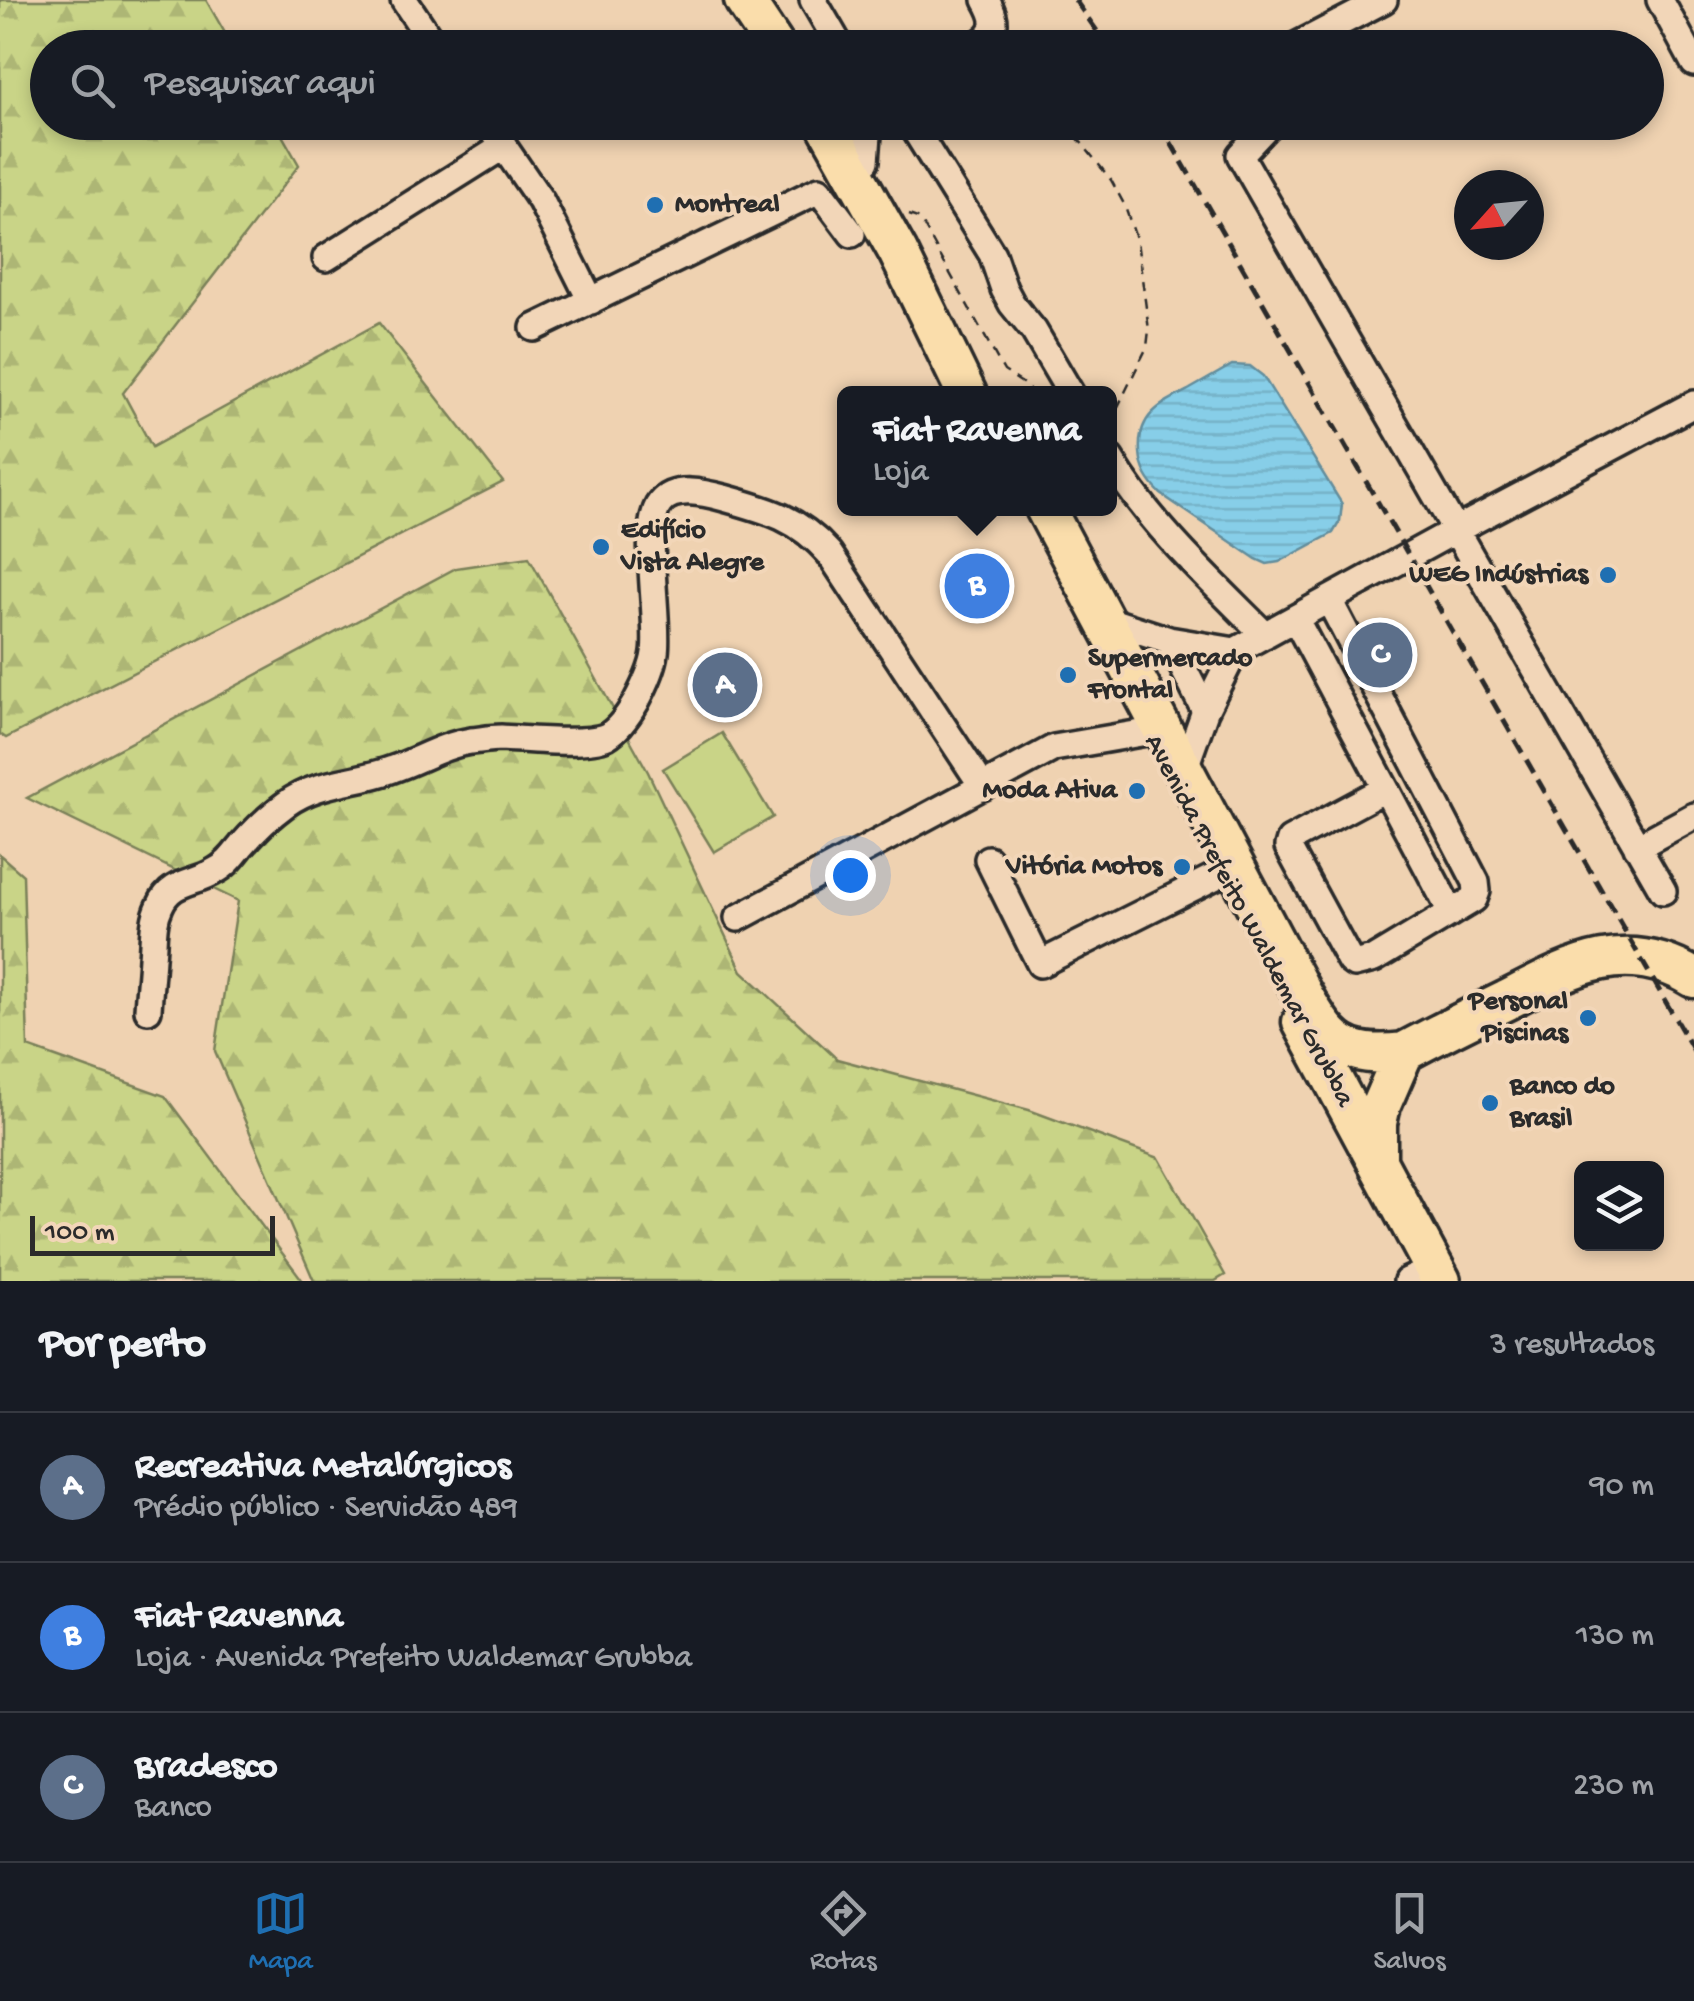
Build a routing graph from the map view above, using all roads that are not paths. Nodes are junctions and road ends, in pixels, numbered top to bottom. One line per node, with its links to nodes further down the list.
1 (404, 0): 8 (street)
2 (744, 0): 9 (highway)
3 (770, 0): 10 (highway)
4 (812, 0): 11 (street)
5 (986, 0): 12 (street)
6 (1384, 0): 13 (street)
7 (1660, 0): 14 (street)
8 (424, 30)
9 (764, 30)
10 (788, 30)
11 (831, 30)
12 (993, 30)
13 (1326, 30)
14 (1693, 60)
15 (500, 140): 21 (street)
16 (835, 140): 27 (highway)
17 (855, 140): 22 (highway)
18 (867, 140): 22 (street)
19 (921, 140): 29 (street)
20 (1254, 140): 34 (street)
21 (504, 146): 24 (street); 25 (street)
22 (866, 160): 28 (highway)
23 (852, 234): 25 (street)
24 (326, 258)
25 (591, 301): 26 (street)
26 (534, 328)
27 (963, 386)
28 (981, 386)
29 (1066, 386)
30 (1694, 404): 34 (street)
31 (1117, 470): 38 (street)
32 (1031, 516): 42 (highway, Avenida Prefeito Waldemar Grubba)
33 (1050, 516): 37 (highway, Avenida Prefeito Waldemar Grubba)
34 (1456, 530): 35 (street); 47 (street)
35 (1328, 600): 36 (street); 51 (street)
36 (1295, 618): 38 (street); 45 (street)
37 (1104, 619): 39 (street); 43 (highway, Avenida Prefeito Waldemar Grubba)
38 (1266, 635): 40 (street)
39 (1169, 640): 40 (street); 41 (street)
40 (1235, 651): 41 (street)
41 (1205, 710): 43 (street)
42 (1146, 732): 44 (street); 49 (highway, Avenida Prefeito Waldemar Grubba)
43 (1184, 770): 55 (highway, Avenida Prefeito Waldemar Grubba)
44 (983, 787): 52 (street); 54 (street)
45 (1385, 788): 51 (street); 51 (street)
46 (1694, 816): 47 (street)
47 (1638, 846): 50 (street)
48 (988, 858): 49 (street)
49 (1222, 873): 56 (highway, Avenida Prefeito Waldemar Grubba)
50 (1664, 891)
51 (1451, 912)
52 (738, 918)
53 (1694, 978): 55 (highway)
54 (148, 1010)
55 (1404, 1052): 56 (highway)
56 (1377, 1161): 57 (highway, Avenida Prefeito Waldemar Grubba)
57 (1428, 1277)

